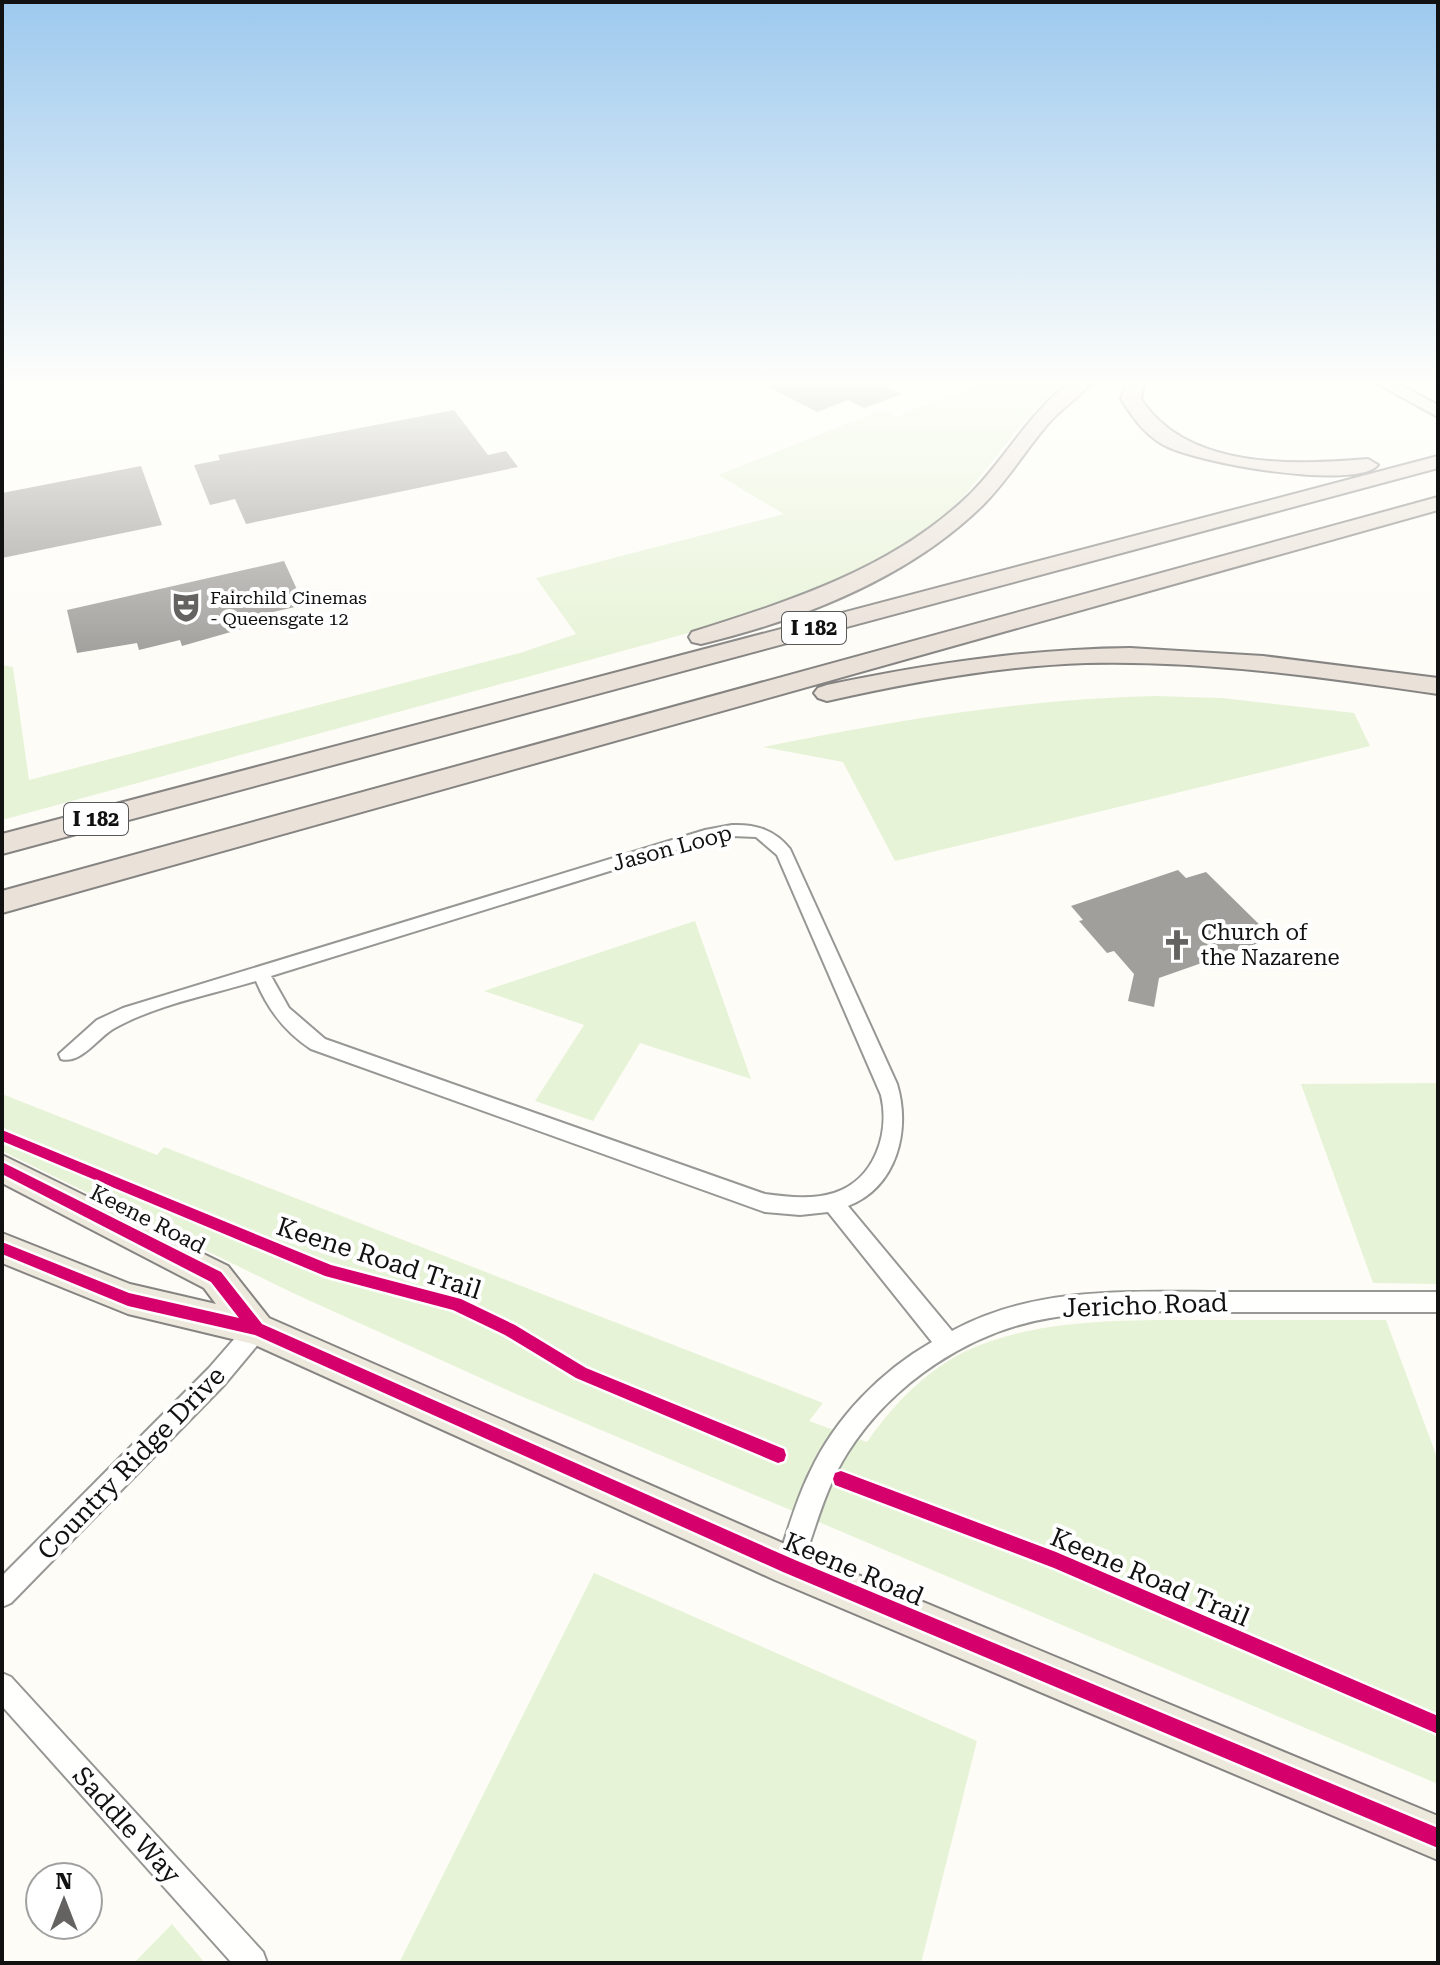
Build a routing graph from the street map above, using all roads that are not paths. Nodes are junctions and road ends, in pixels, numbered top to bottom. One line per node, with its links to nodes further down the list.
1 (997, 475): 6 (highway)
2 (1390, 475): 6 (highway, I 182)
3 (1438, 503): 5 (highway, I 182)
4 (1438, 686): 5 (highway)
5 (457, 775): 8 (highway, I 182)
6 (190, 794): 7 (highway, I 182)
7 (2, 844)
8 (2, 902)
9 (261, 972): 10 (street, Jason Loop); 12 (street, Jason Loop); 12 (street, Jason Loop)
10 (68, 1054)
11 (2, 1168): 15 (main road, Keene Road)
12 (833, 1203): 16 (street)
13 (2, 1248): 15 (main road, Keene Road)
14 (1438, 1302): 16 (street, Jericho Road)
15 (257, 1329): 17 (main road, Keene Road); 18 (street, Country Ridge Drive)
16 (949, 1345): 17 (street, Jericho Road)
17 (789, 1566): 20 (main road, Keene Road)
18 (2, 1594)
19 (2, 1686): 21 (street, Saddle Way)
20 (1438, 1838)
21 (252, 1963)

